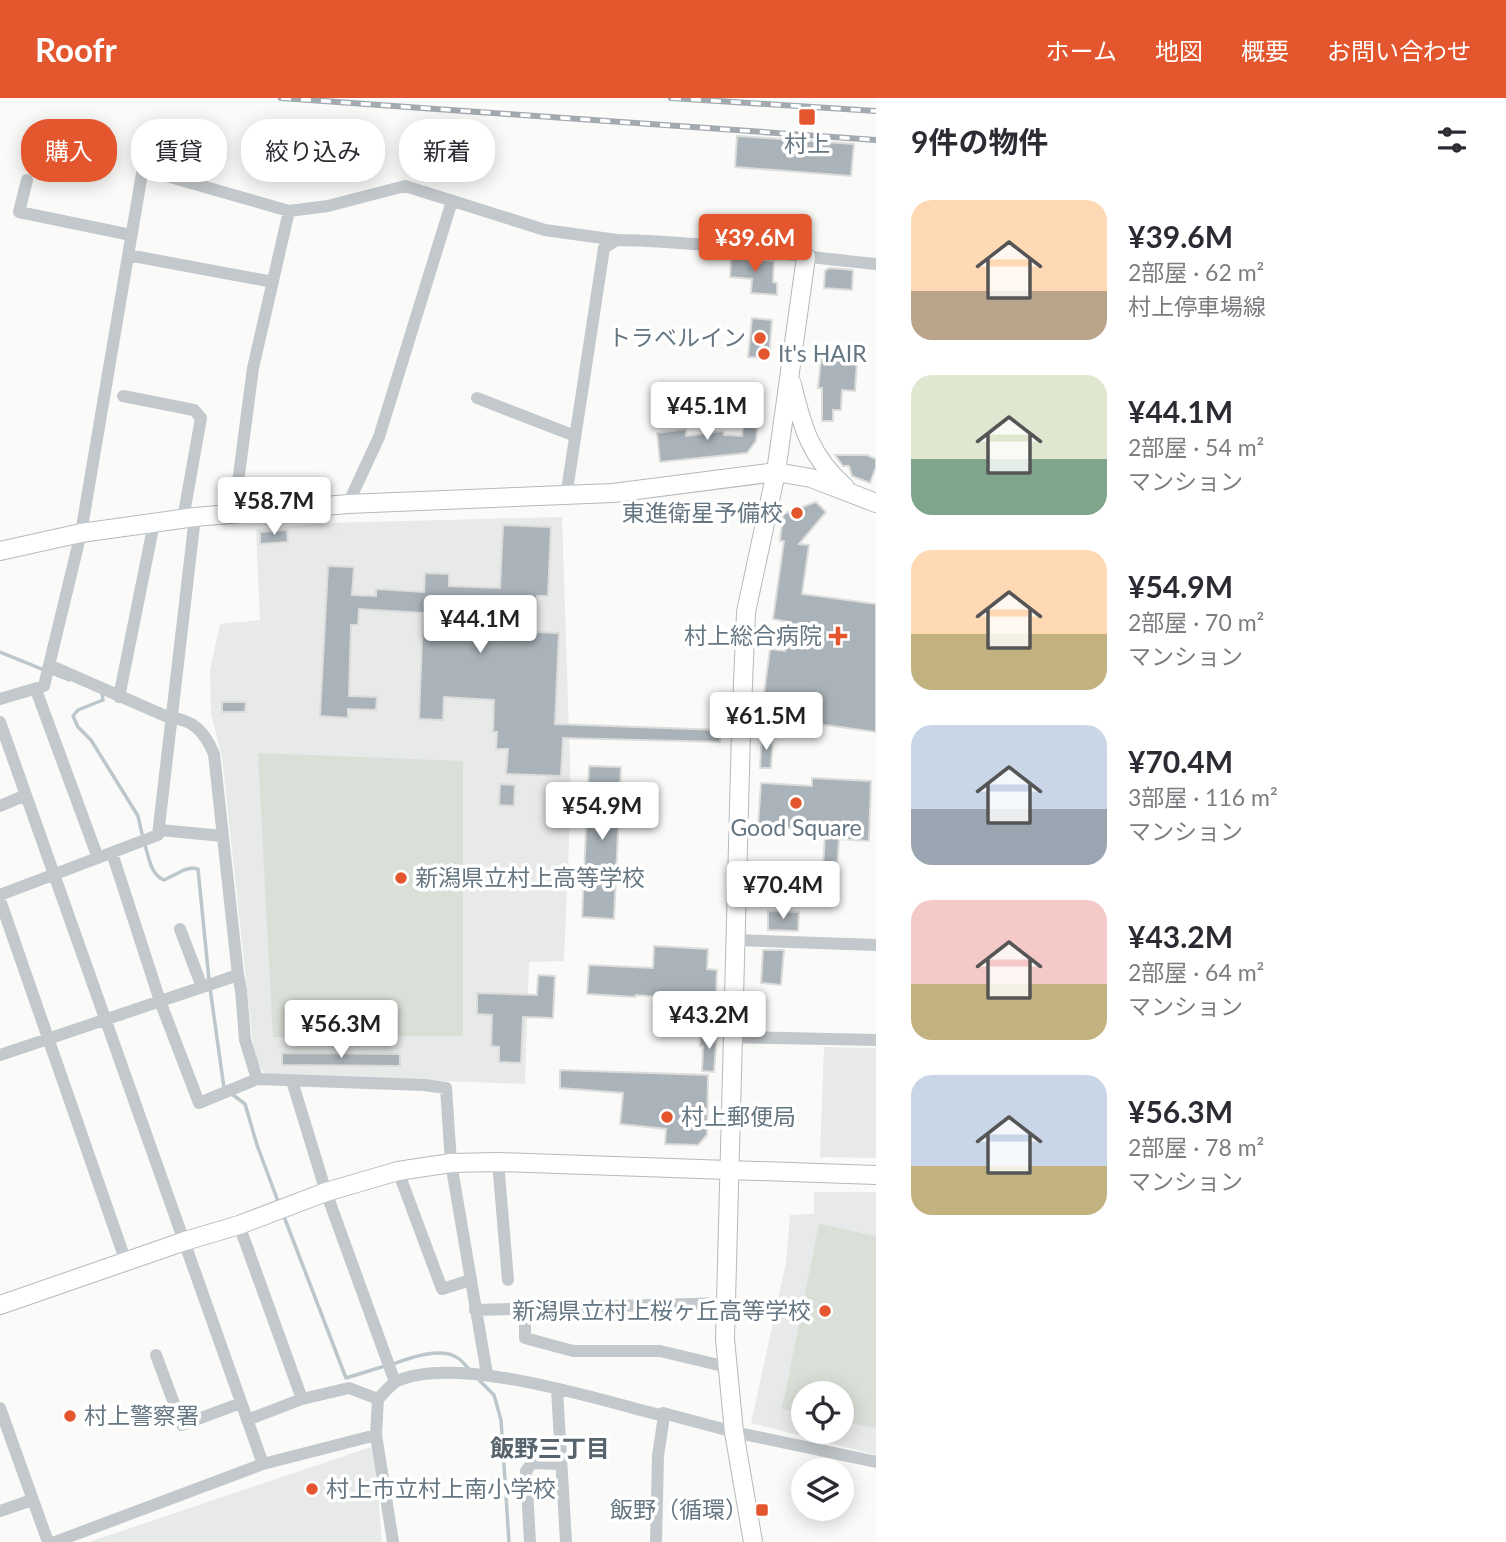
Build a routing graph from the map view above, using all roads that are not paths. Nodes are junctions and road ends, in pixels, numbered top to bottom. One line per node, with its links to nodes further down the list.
1 (26, 182): 6 (street)
2 (140, 182): 6 (street)
3 (188, 182): 5 (street)
4 (452, 201): 5 (street); 7 (street); 20 (street)
5 (289, 211): 11 (street)
6 (131, 234): 8 (street)
7 (617, 240): 9 (street); 15 (street)
8 (128, 255): 11 (street); 24 (street)
9 (806, 257): 10 (street); 12 (street)
10 (876, 264)
11 (272, 282): 21 (street)
12 (790, 374): 16 (street); 17 (street)
13 (123, 396): 22 (street)
14 (477, 398): 15 (street)
15 (575, 436): 18 (street)
16 (776, 472): 17 (street); 18 (street); 41 (street)
17 (855, 495): 19 (street)
18 (566, 497): 20 (street)
19 (876, 503)
20 (348, 504): 21 (street)
21 (234, 513): 22 (street)
22 (189, 518): 23 (street); 30 (street)
23 (154, 523): 24 (street); 28 (street)
24 (81, 533): 25 (street); 26 (street)
25 (0, 551)
26 (49, 665): 27 (street); 28 (street)
27 (36, 690): 29 (street); 37 (street)
28 (119, 697): 30 (street)
29 (0, 699)
30 (170, 718): 34 (street); 35 (street)
31 (0, 722): 32 (street)
32 (26, 795): 33 (street); 38 (street)
33 (0, 806)
34 (160, 830): 35 (street); 36 (street)
35 (223, 836): 43 (street)
36 (111, 853): 37 (street); 45 (street)
37 (97, 858): 38 (street)
38 (54, 874): 39 (street); 46 (street)
39 (0, 898): 48 (street)
40 (180, 929): 44 (street)
41 (735, 940): 42 (street); 47 (street)
42 (876, 945)
43 (238, 975): 44 (street); 51 (street)
44 (202, 987): 45 (street)
45 (160, 1001): 46 (street); 51 (street)
46 (105, 1019): 48 (street); 60 (street)
47 (732, 1037): 49 (street); 55 (street)
48 (49, 1038): 50 (street); 61 (street)
49 (876, 1040)
50 (0, 1055)
51 (257, 1079): 52 (street)
52 (292, 1081): 53 (street); 58 (street)
53 (451, 1163): 54 (street); 56 (street); 62 (street)
54 (498, 1163): 55 (street); 63 (street)
55 (729, 1169): 57 (street); 64 (street)
56 (398, 1171): 58 (street); 62 (street)
57 (876, 1175)
58 (326, 1192): 59 (street); 71 (street)
59 (239, 1225): 60 (street); 73 (street)
60 (185, 1241): 61 (street); 75 (street)
61 (126, 1262): 65 (street)
62 (471, 1280): 66 (street)
63 (508, 1280)
64 (726, 1303): 67 (street); 69 (street)
65 (0, 1306)
66 (475, 1310): 67 (street); 70 (street)
67 (525, 1310): 69 (street)
68 (156, 1354): 75 (street)
69 (727, 1367): 79 (street)
70 (487, 1374): 71 (street); 72 (street)
71 (396, 1382): 74 (street)
72 (557, 1390): 77 (street); 84 (street)
73 (302, 1399): 74 (street); 78 (street)
74 (378, 1399): 80 (street)
75 (241, 1403): 78 (street)
76 (0, 1408): 81 (street)
77 (664, 1416): 79 (street); 92 (street)
78 (247, 1420): 83 (street)
79 (734, 1432): 82 (street); 93 (street)
80 (376, 1435): 83 (street); 89 (street)
81 (5, 1439): 85 (street)
82 (876, 1462)
83 (263, 1464): 88 (street)
84 (561, 1464): 90 (street); 91 (street)
85 (32, 1500): 86 (street); 87 (street)
86 (0, 1511)
87 (48, 1542)
88 (55, 1542)
89 (393, 1542)
90 (530, 1542)
91 (566, 1542)
92 (656, 1542)
93 (753, 1542)

